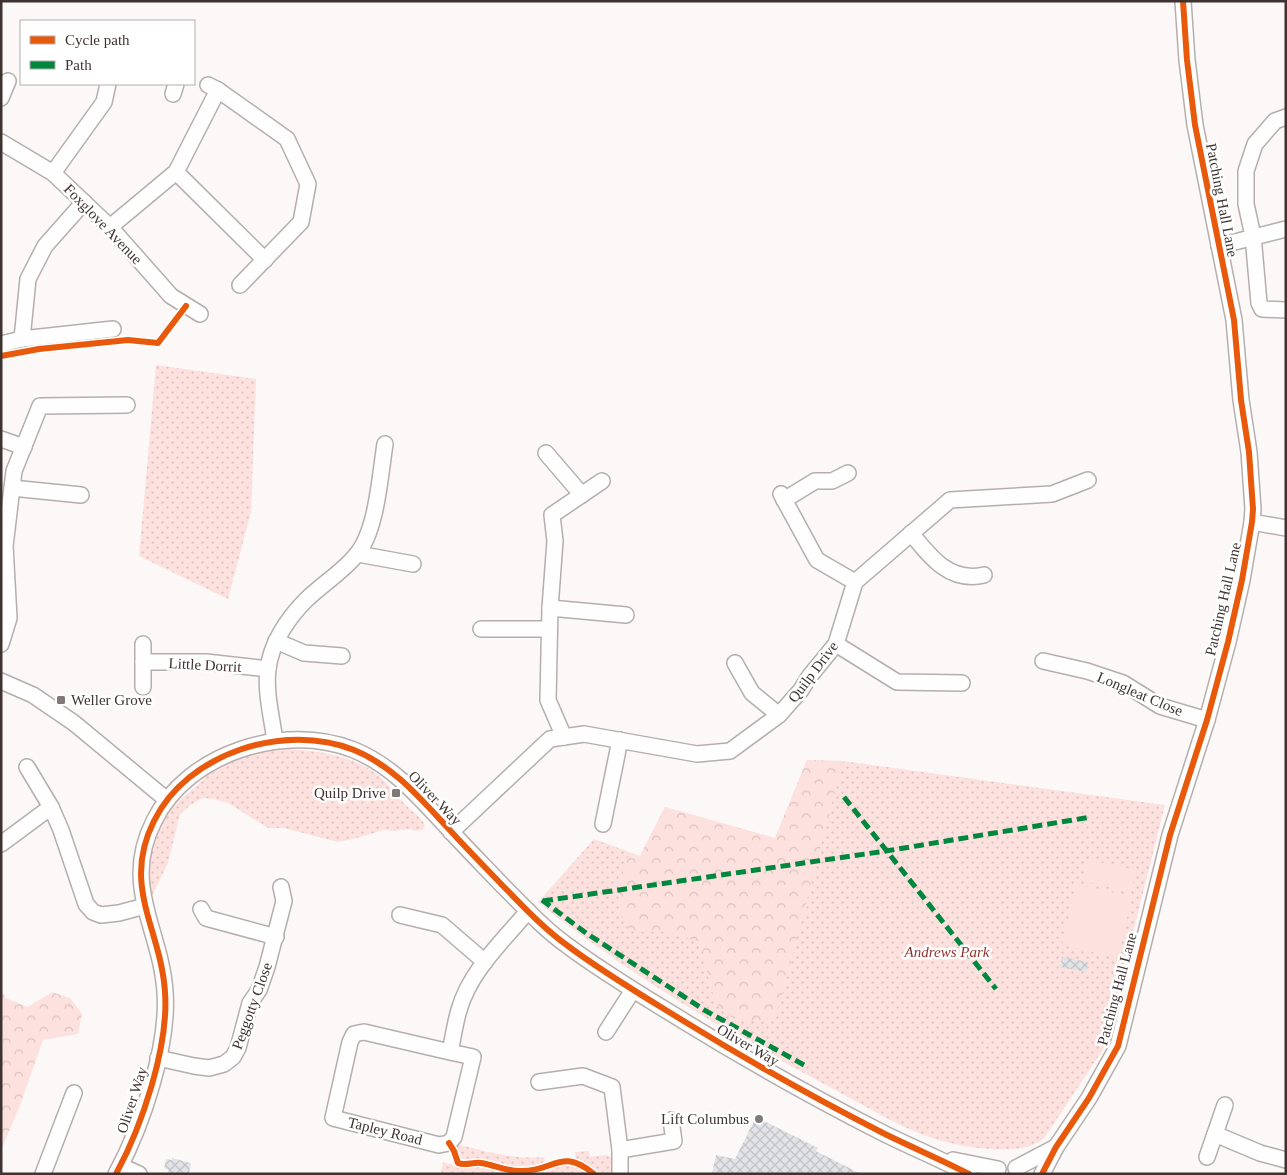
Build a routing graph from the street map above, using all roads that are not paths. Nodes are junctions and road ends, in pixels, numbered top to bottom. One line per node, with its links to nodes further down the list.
1 (1183, 1): 13 (street, Patching Hall Lane)
2 (8, 81): 4 (street)
3 (108, 85): 8 (street)
4 (1, 98)
5 (1286, 117): 12 (street)
6 (1, 142): 8 (street, Foxglove Avenue)
7 (176, 172): 10 (street); 14 (street); 14 (street)
8 (53, 173): 9 (street, Foxglove Avenue)
9 (84, 202): 10 (street, Foxglove Avenue); 19 (street)
10 (110, 227): 17 (street, Foxglove Avenue)
11 (1286, 229): 12 (street)
12 (1253, 236): 13 (street); 16 (street)
13 (1219, 246): 32 (street, Patching Hall Lane)
14 (265, 260): 15 (street)
15 (240, 285)
16 (1286, 310)
17 (200, 314)
18 (113, 329): 19 (street)
19 (22, 338): 20 (street)
20 (1, 344)
21 (127, 405): 24 (street)
22 (1, 439): 24 (street)
23 (385, 444): 36 (street)
24 (24, 447): 29 (street)
25 (546, 453): 31 (street)
26 (848, 474): 39 (street)
27 (1088, 480): 34 (street)
28 (602, 481): 31 (street)
29 (12, 488): 30 (street); 35 (street)
30 (81, 495)
31 (582, 495): 40 (street)
32 (1252, 522): 33 (street); 57 (street, Patching Hall Lane)
33 (1286, 528)
34 (911, 533): 38 (street); 39 (street)
35 (3, 547): 45 (street)
36 (358, 554): 37 (street); 44 (street)
37 (413, 564)
38 (984, 575)
39 (855, 582): 47 (street, Quilp Drive)
40 (550, 608): 41 (street); 42 (street)
41 (626, 615)
42 (549, 628): 43 (street); 58 (street)
43 (481, 629)
44 (276, 641): 48 (street); 52 (street)
45 (1, 644)
46 (142, 644): 49 (street)
47 (836, 644): 54 (street); 56 (street, Quilp Drive)
48 (342, 656)
49 (143, 662): 52 (street, Little Dorrit); 55 (street)
50 (1043, 662): 57 (street, Longleat Close)
51 (735, 663): 56 (street, Quilp Drive)
52 (268, 669): 60 (street)
53 (1, 681): 62 (street)
54 (962, 683)
55 (143, 687)
56 (779, 715): 59 (street, Quilp Drive)
57 (1206, 720): 83 (street, Patching Hall Lane)
58 (564, 737): 59 (street, Quilp Drive); 65 (street, Quilp Drive)
59 (620, 740): 64 (street)
60 (274, 741): 62 (street, Oliver Way); 65 (street, Oliver Way)
61 (27, 767): 63 (street)
62 (167, 800): 68 (street, Oliver Way)
63 (50, 807): 66 (street); 68 (street)
64 (603, 824)
65 (451, 832): 70 (street, Oliver Way)
66 (1, 844)
67 (280, 887): 72 (street, Peggotty Close)
68 (145, 906): 77 (street, Oliver Way)
69 (201, 909): 72 (street)
70 (528, 911): 73 (street); 74 (street, Oliver Way)
71 (400, 915): 73 (street)
72 (276, 937): 77 (street, Peggotty Close)
73 (485, 962): 76 (street)
74 (633, 990): 75 (street); 85 (street, Oliver Way)
75 (606, 1032)
76 (450, 1052): 76 (street, Tapley Road)
77 (158, 1058): 88 (street, Oliver Way)
78 (538, 1082): 84 (street)
79 (74, 1093): 91 (street)
80 (1225, 1105): 82 (street)
81 (671, 1120): 84 (street)
82 (1214, 1134): 86 (street); 87 (street)
83 (1056, 1147): 90 (street, Patching Hall Lane); 95 (street, Patching Hall Lane)
84 (620, 1150): 93 (street)
85 (936, 1156): 89 (street, Oliver Way); 94 (street, Oliver Way)
86 (1206, 1157)
87 (1286, 1160)
88 (118, 1170): 92 (street)
89 (995, 1171): 90 (street, Patching Hall Lane)
90 (1022, 1171)
91 (43, 1174)
92 (139, 1174)
93 (620, 1174)
94 (968, 1174)
95 (1042, 1174)

